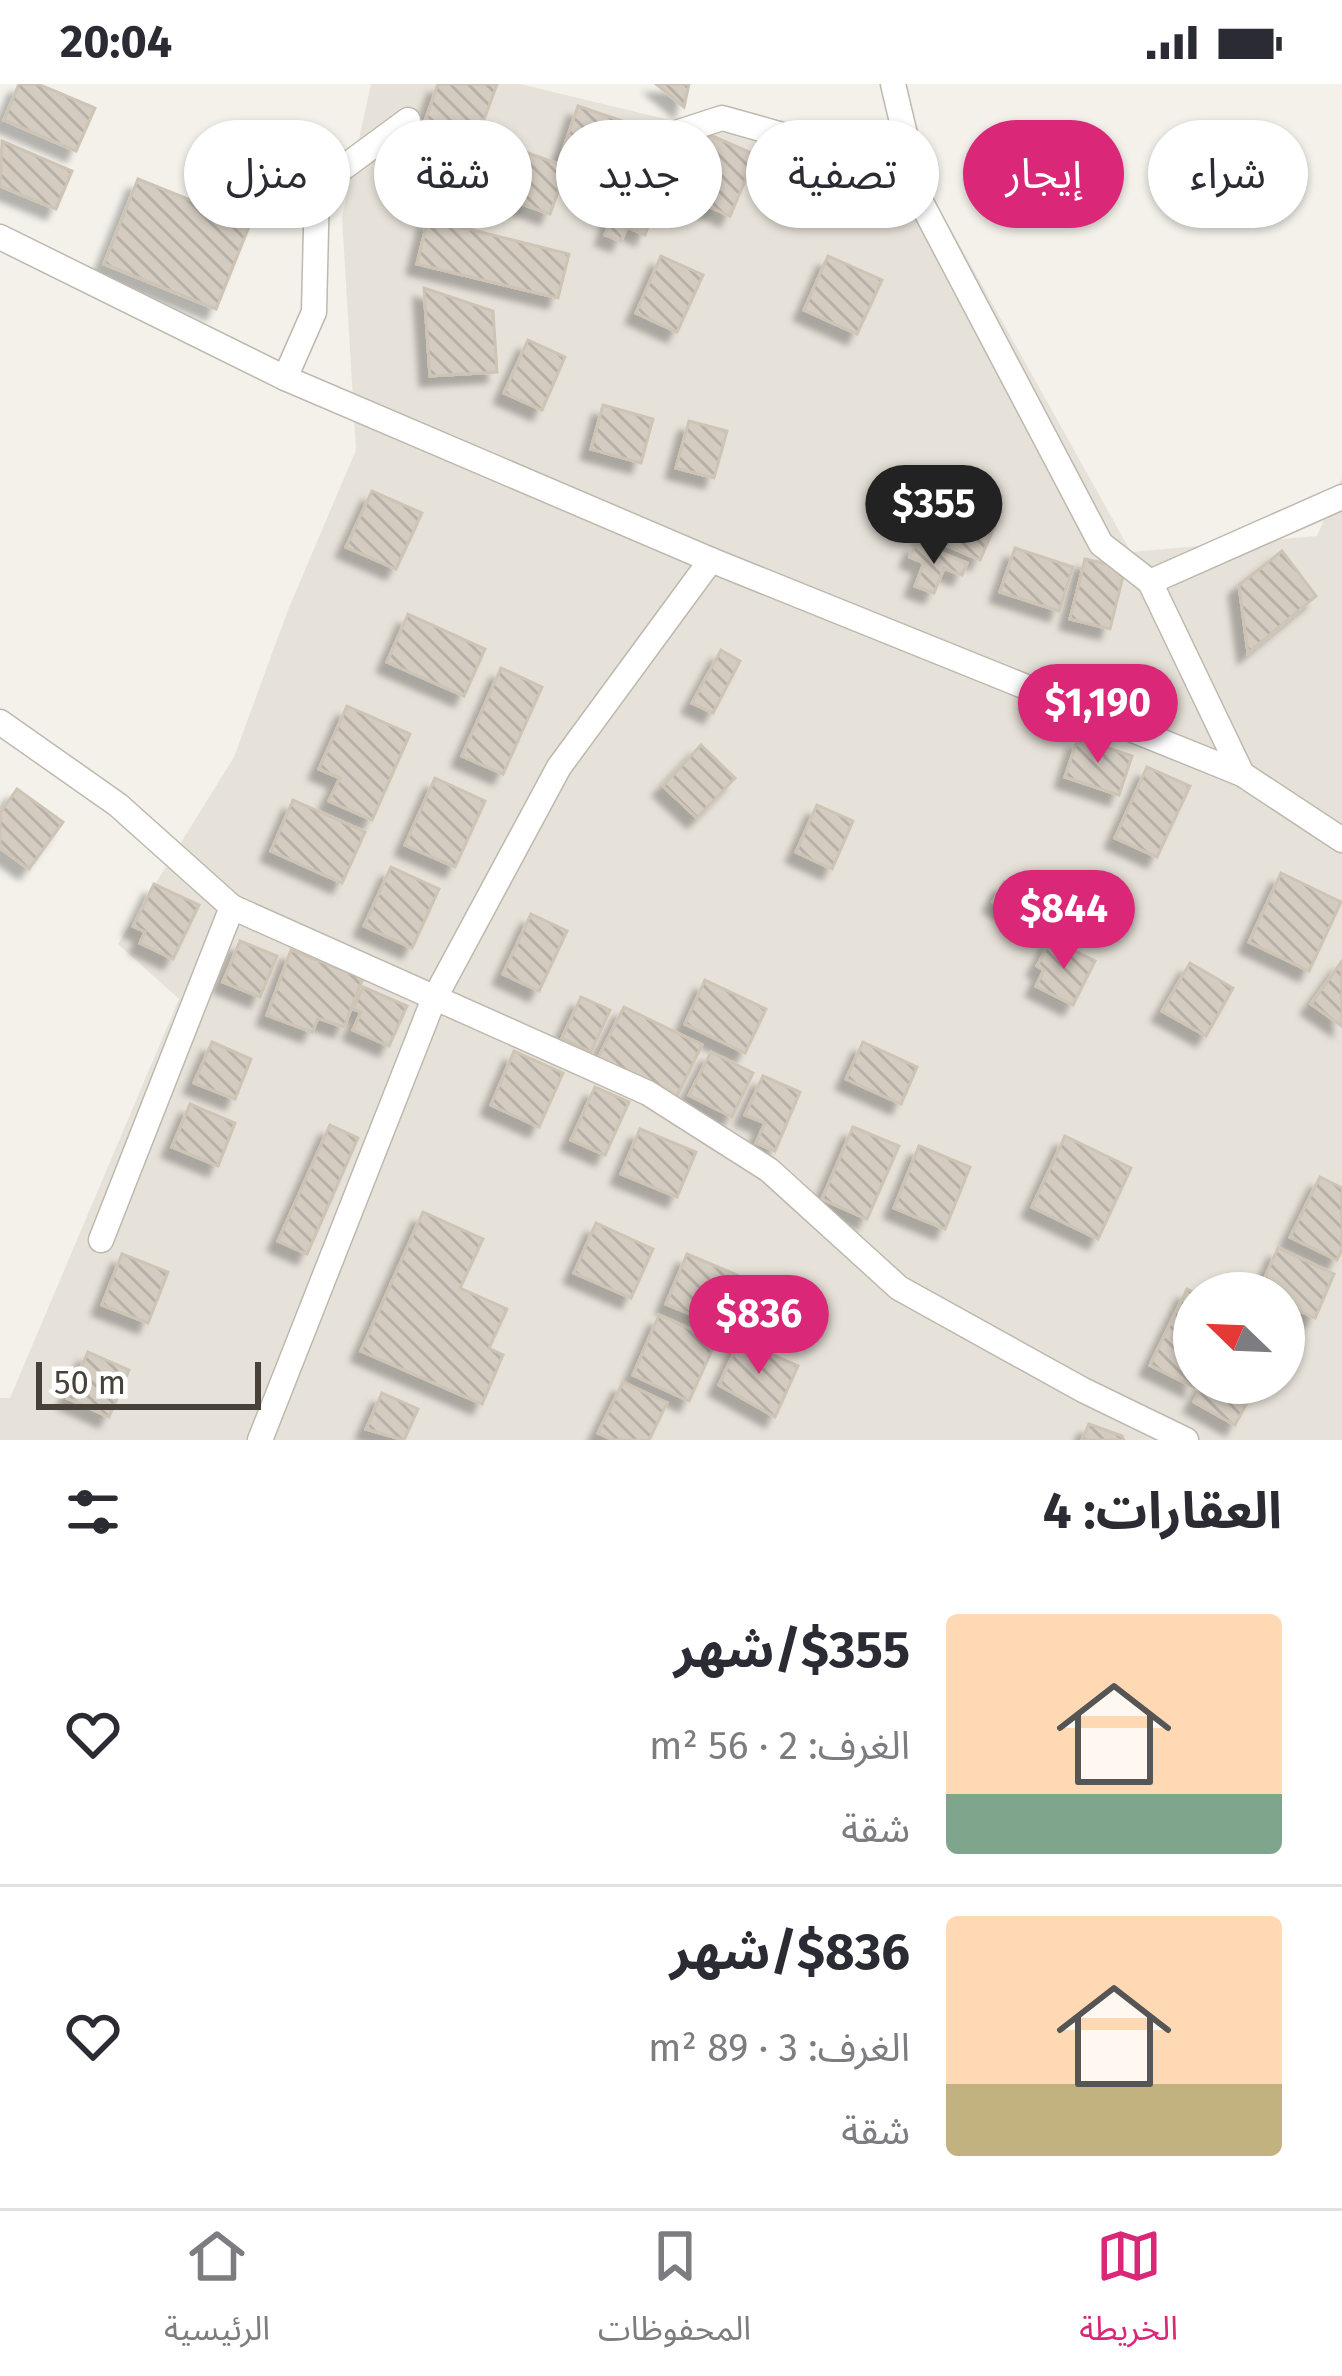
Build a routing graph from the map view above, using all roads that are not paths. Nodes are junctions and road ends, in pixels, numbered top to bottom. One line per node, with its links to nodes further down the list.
1 (893, 84): 3 (street)
2 (716, 120): 4 (street)
3 (902, 120)
4 (746, 125)
5 (374, 145): 8 (street)
6 (935, 228): 11 (street)
7 (0, 237): 8 (street)
8 (285, 378): 10 (street)
9 (1342, 497): 11 (street)
10 (711, 560): 13 (street); 16 (street)
11 (1150, 582): 13 (street)
12 (0, 722): 15 (street)
13 (1242, 774): 14 (street)
14 (1342, 840)
15 (232, 907): 16 (street); 17 (street)
16 (433, 1000): 18 (street); 19 (street)
17 (101, 1240)
18 (260, 1440)
19 (1186, 1440)

